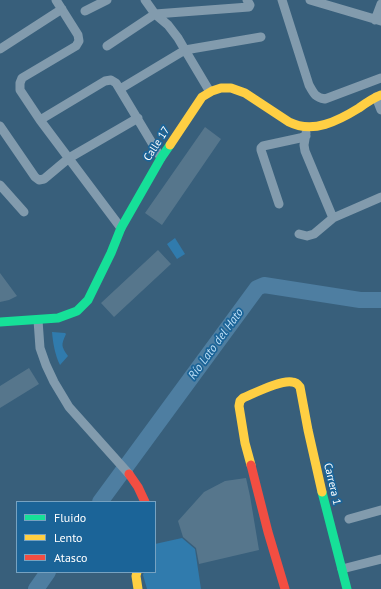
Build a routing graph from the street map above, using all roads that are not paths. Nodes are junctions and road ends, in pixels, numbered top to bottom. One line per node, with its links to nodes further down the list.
1 (56, 0): 8 (street)
2 (107, 0): 9 (street)
3 (145, 0): 10 (street)
4 (247, 0): 10 (street)
5 (282, 0): 16 (street)
6 (310, 0): 11 (street)
7 (381, 4): 11 (street)
8 (62, 9): 14 (street); 22 (street)
9 (85, 11)
10 (155, 14): 13 (street); 15 (street)
11 (378, 21)
12 (261, 37): 15 (street)
13 (107, 46)
14 (0, 49)
15 (184, 50): 17 (street); 18 (street)
16 (381, 78)
17 (120, 89): 21 (street); 22 (street)
18 (210, 92): 24 (street); 26 (street, Calle 17)
19 (378, 96): 20 (street); 24 (street)
20 (381, 110)
21 (138, 118): 25 (street); 26 (street)
22 (40, 120): 25 (street)
23 (0, 126): 25 (street)
24 (307, 132): 29 (street); 31 (street)
25 (69, 158): 32 (street)
26 (161, 158): 32 (street, Calle 17)
27 (0, 185): 30 (street)
28 (381, 197): 31 (street)
29 (279, 204)
30 (24, 212)
31 (334, 218): 33 (street)
32 (121, 228): 34 (street, Calle 17)
33 (298, 234)
34 (38, 320): 35 (street, Calle 17); 36 (street)
35 (0, 322)
36 (145, 501)
37 (381, 510): 38 (street)
38 (349, 519)
39 (381, 559): 40 (street)
40 (342, 569): 42 (street, Carrera 1); 44 (street, Carrera 1)
41 (137, 573): 43 (street)
42 (284, 585)
43 (138, 589)
44 (347, 589)

